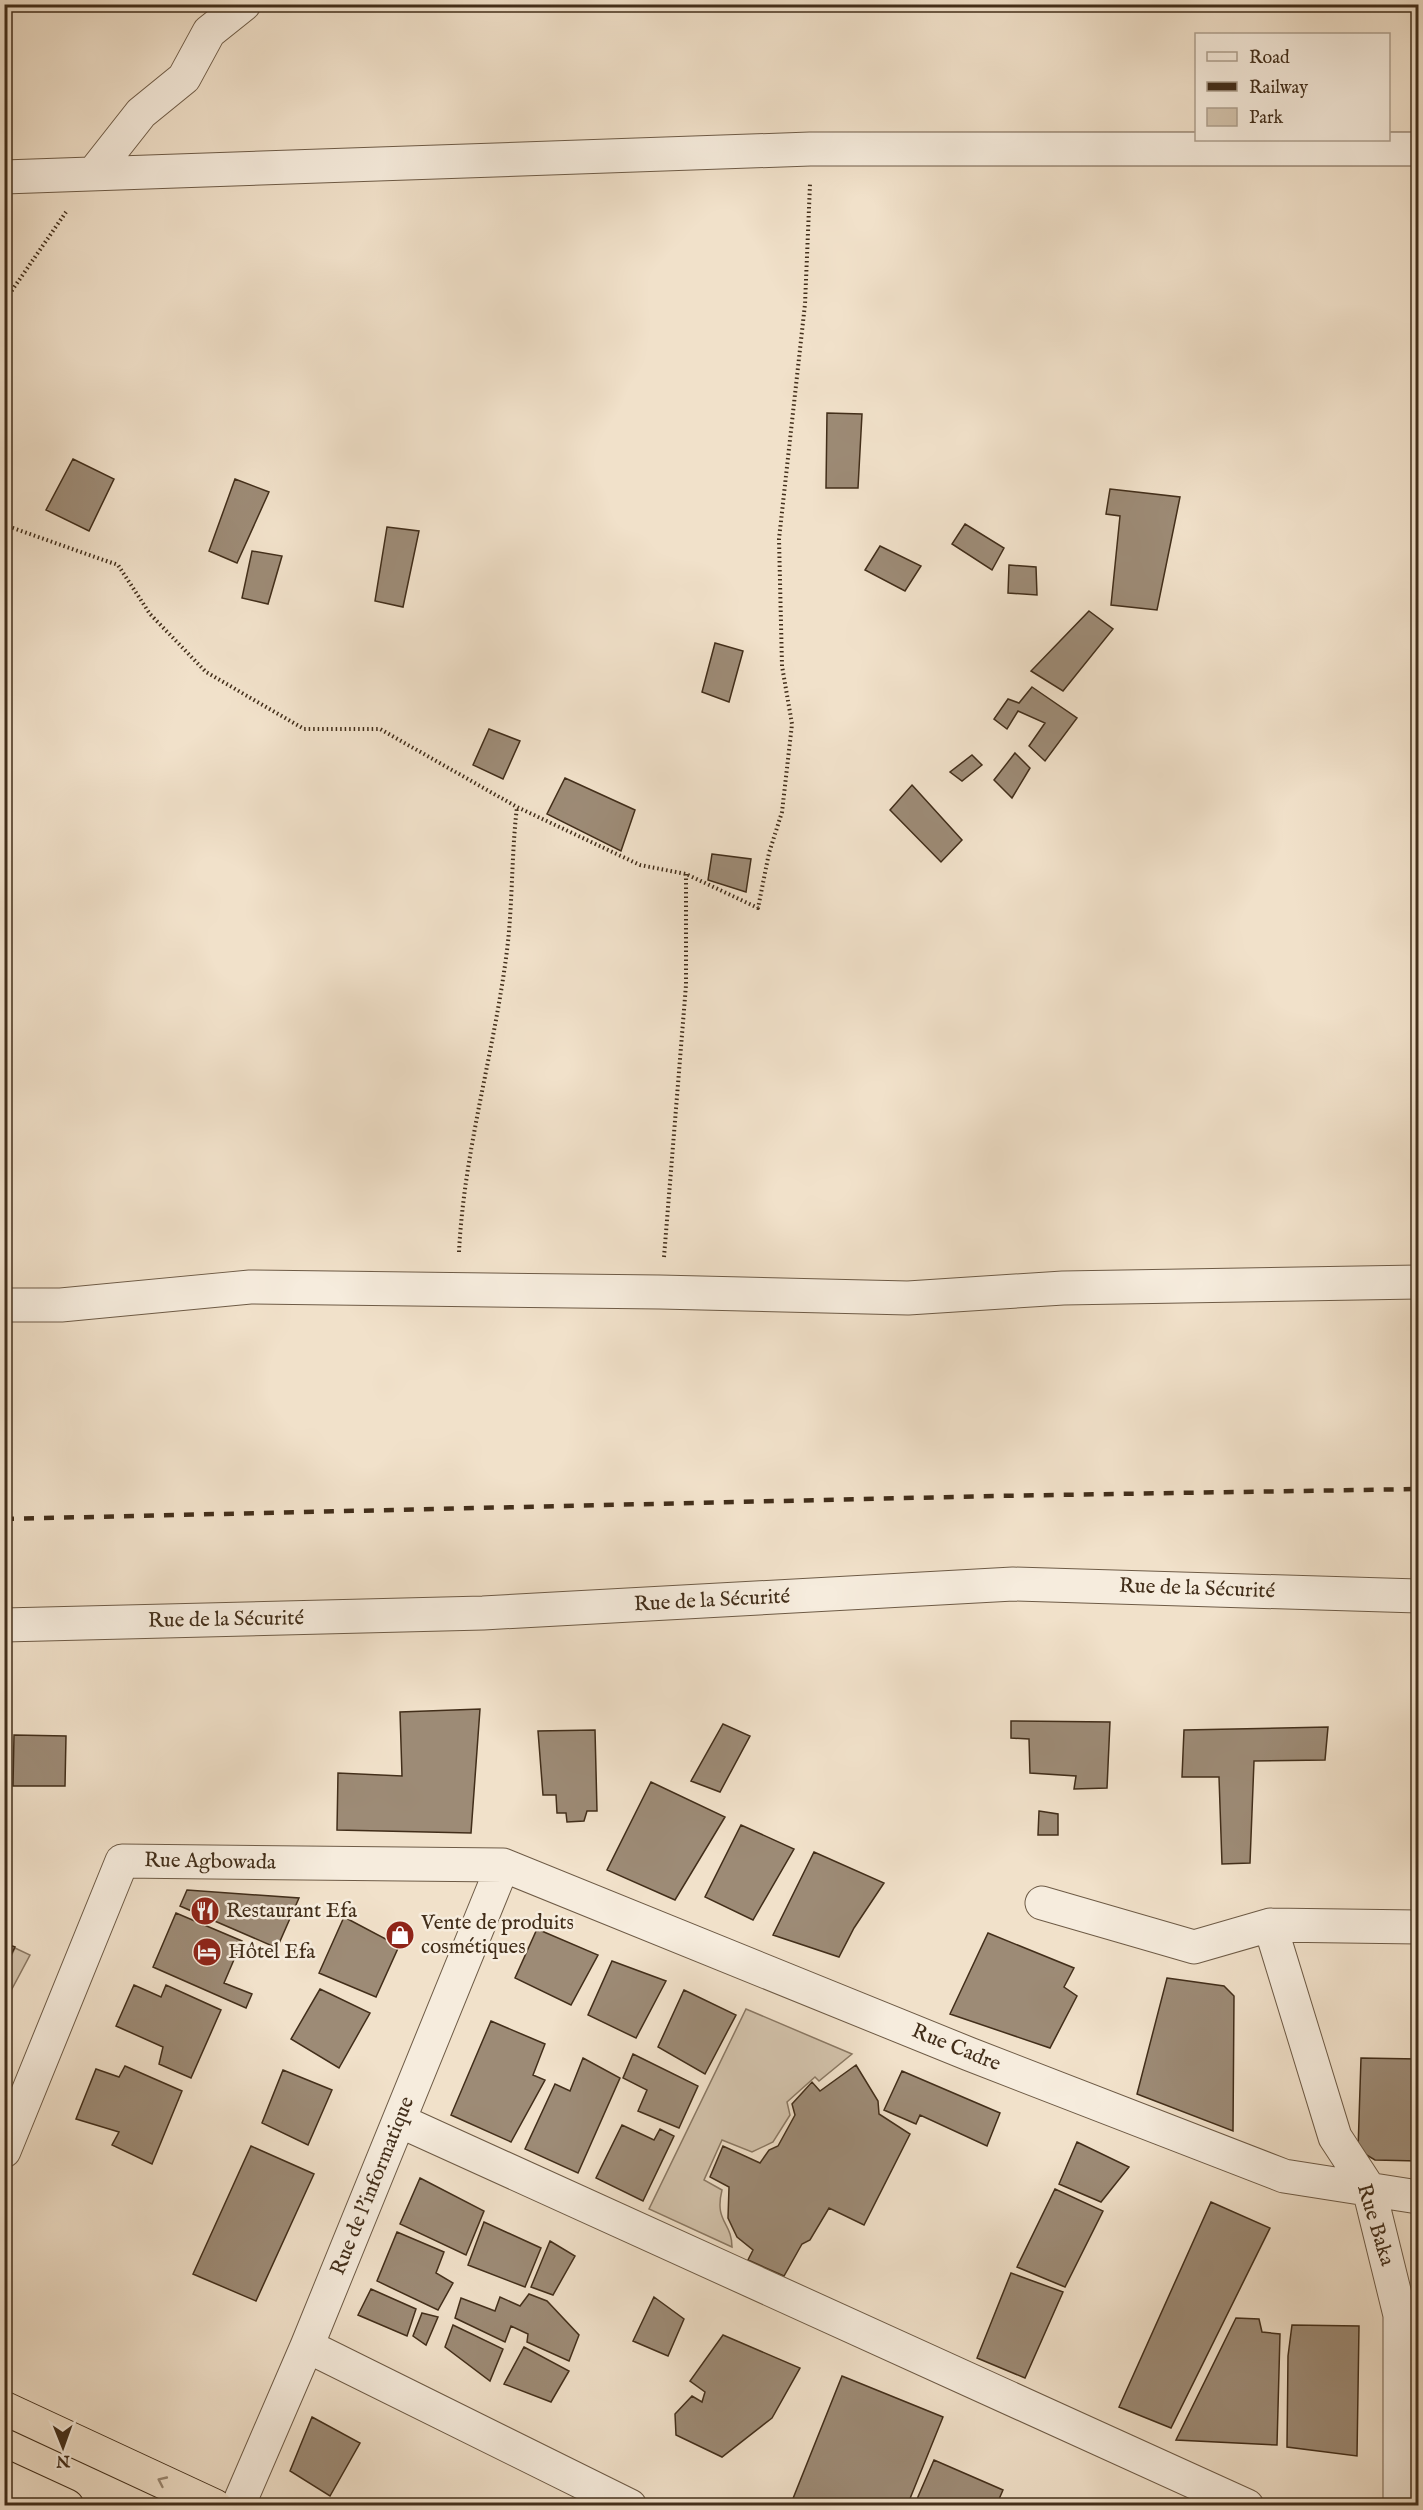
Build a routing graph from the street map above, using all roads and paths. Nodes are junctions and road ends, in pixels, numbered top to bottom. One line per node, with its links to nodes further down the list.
1 (244, 4): 4 (street)
2 (810, 149): 3 (street); 4 (street); 9 (path)
3 (1419, 149)
4 (93, 174): 5 (street); 6 (path)
5 (4, 177)
6 (4, 302)
7 (4, 525): 8 (path)
8 (517, 807): 9 (path); 11 (path)
9 (686, 874): 12 (path)
10 (1419, 1282): 12 (street)
11 (458, 1289): 12 (street); 13 (street)
12 (660, 1292)
13 (4, 1305)
14 (1419, 1596): 15 (street, Rue de la Sécurité)
15 (4, 1625)
16 (503, 1865): 20 (street, Rue de l'informatique); 21 (street, Rue Agbowada); 22 (street, Rue Cadre)
17 (1042, 1903): 18 (street)
18 (1270, 1925): 19 (street); 22 (street, Rue Baka)
19 (1419, 1928)
20 (400, 2121): 24 (street, Rue de l'informatique); 31 (street)
21 (4, 2151)
22 (1369, 2189): 23 (street, Rue Cadre); 32 (street, Rue Baka)
23 (1419, 2197)
24 (307, 2346): 29 (street, Rue de l'informatique); 30 (street)
25 (4, 2408): 28 (highway, one-way to 25)
26 (4, 2477): 27 (highway)
27 (67, 2505)
28 (215, 2505)
29 (238, 2505)
30 (630, 2505)
31 (1248, 2505)
32 (1400, 2505)

